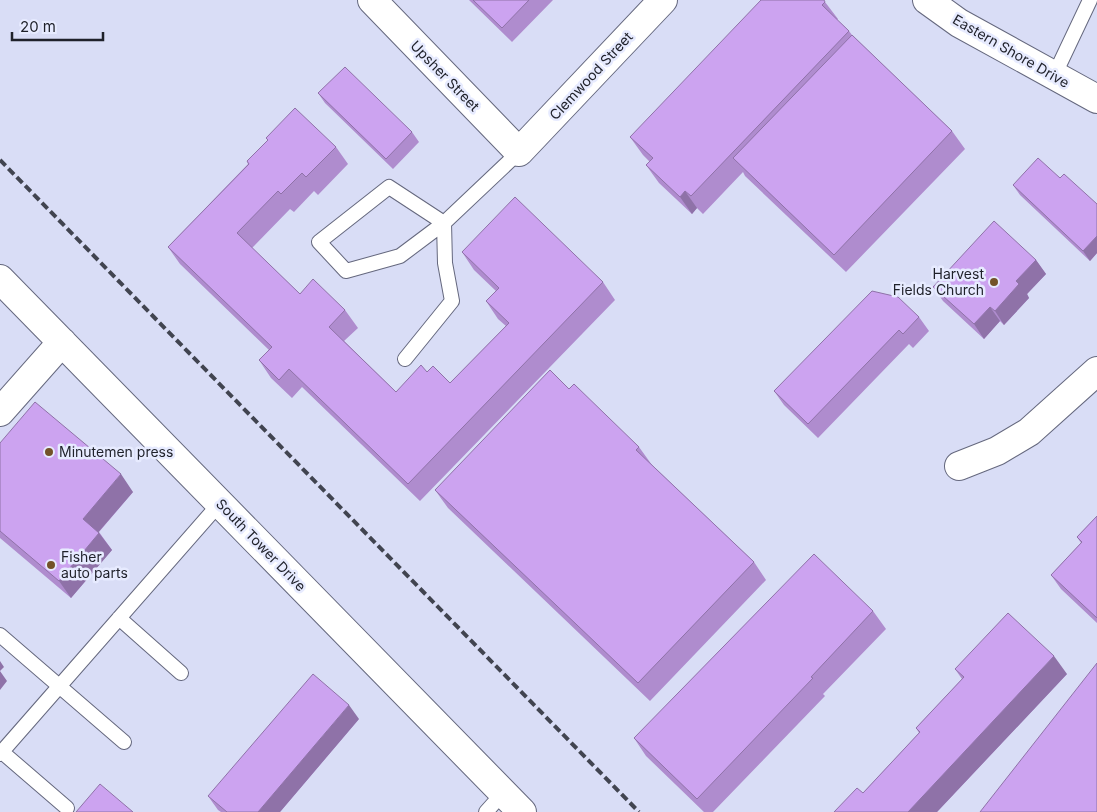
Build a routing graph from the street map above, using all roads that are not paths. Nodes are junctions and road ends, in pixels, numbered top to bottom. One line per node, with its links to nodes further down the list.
1 (372, 0): 7 (street, Upsher Street)
2 (663, 0): 7 (street, Clemwood Street)
3 (927, 0): 5 (street, Eastern Shore Drive)
4 (1090, 0): 5 (lane)
5 (1054, 76): 6 (street, Eastern Shore Drive)
6 (1097, 99)
7 (519, 152): 8 (lane)
8 (444, 223): 8 (lane); 11 (lane)
9 (0, 279): 10 (street, South Tower Drive)
10 (62, 342): 13 (street); 15 (street, South Tower Drive)
11 (405, 359)
12 (1097, 371): 14 (street)
13 (0, 412)
14 (959, 466)
15 (220, 503): 16 (lane); 22 (street, South Tower Drive)
16 (119, 618): 18 (lane); 19 (lane)
17 (0, 635): 19 (lane)
18 (181, 673)
19 (59, 686): 20 (lane); 21 (lane)
20 (124, 742)
21 (1, 753): 23 (lane)
22 (504, 806)
23 (67, 808)

